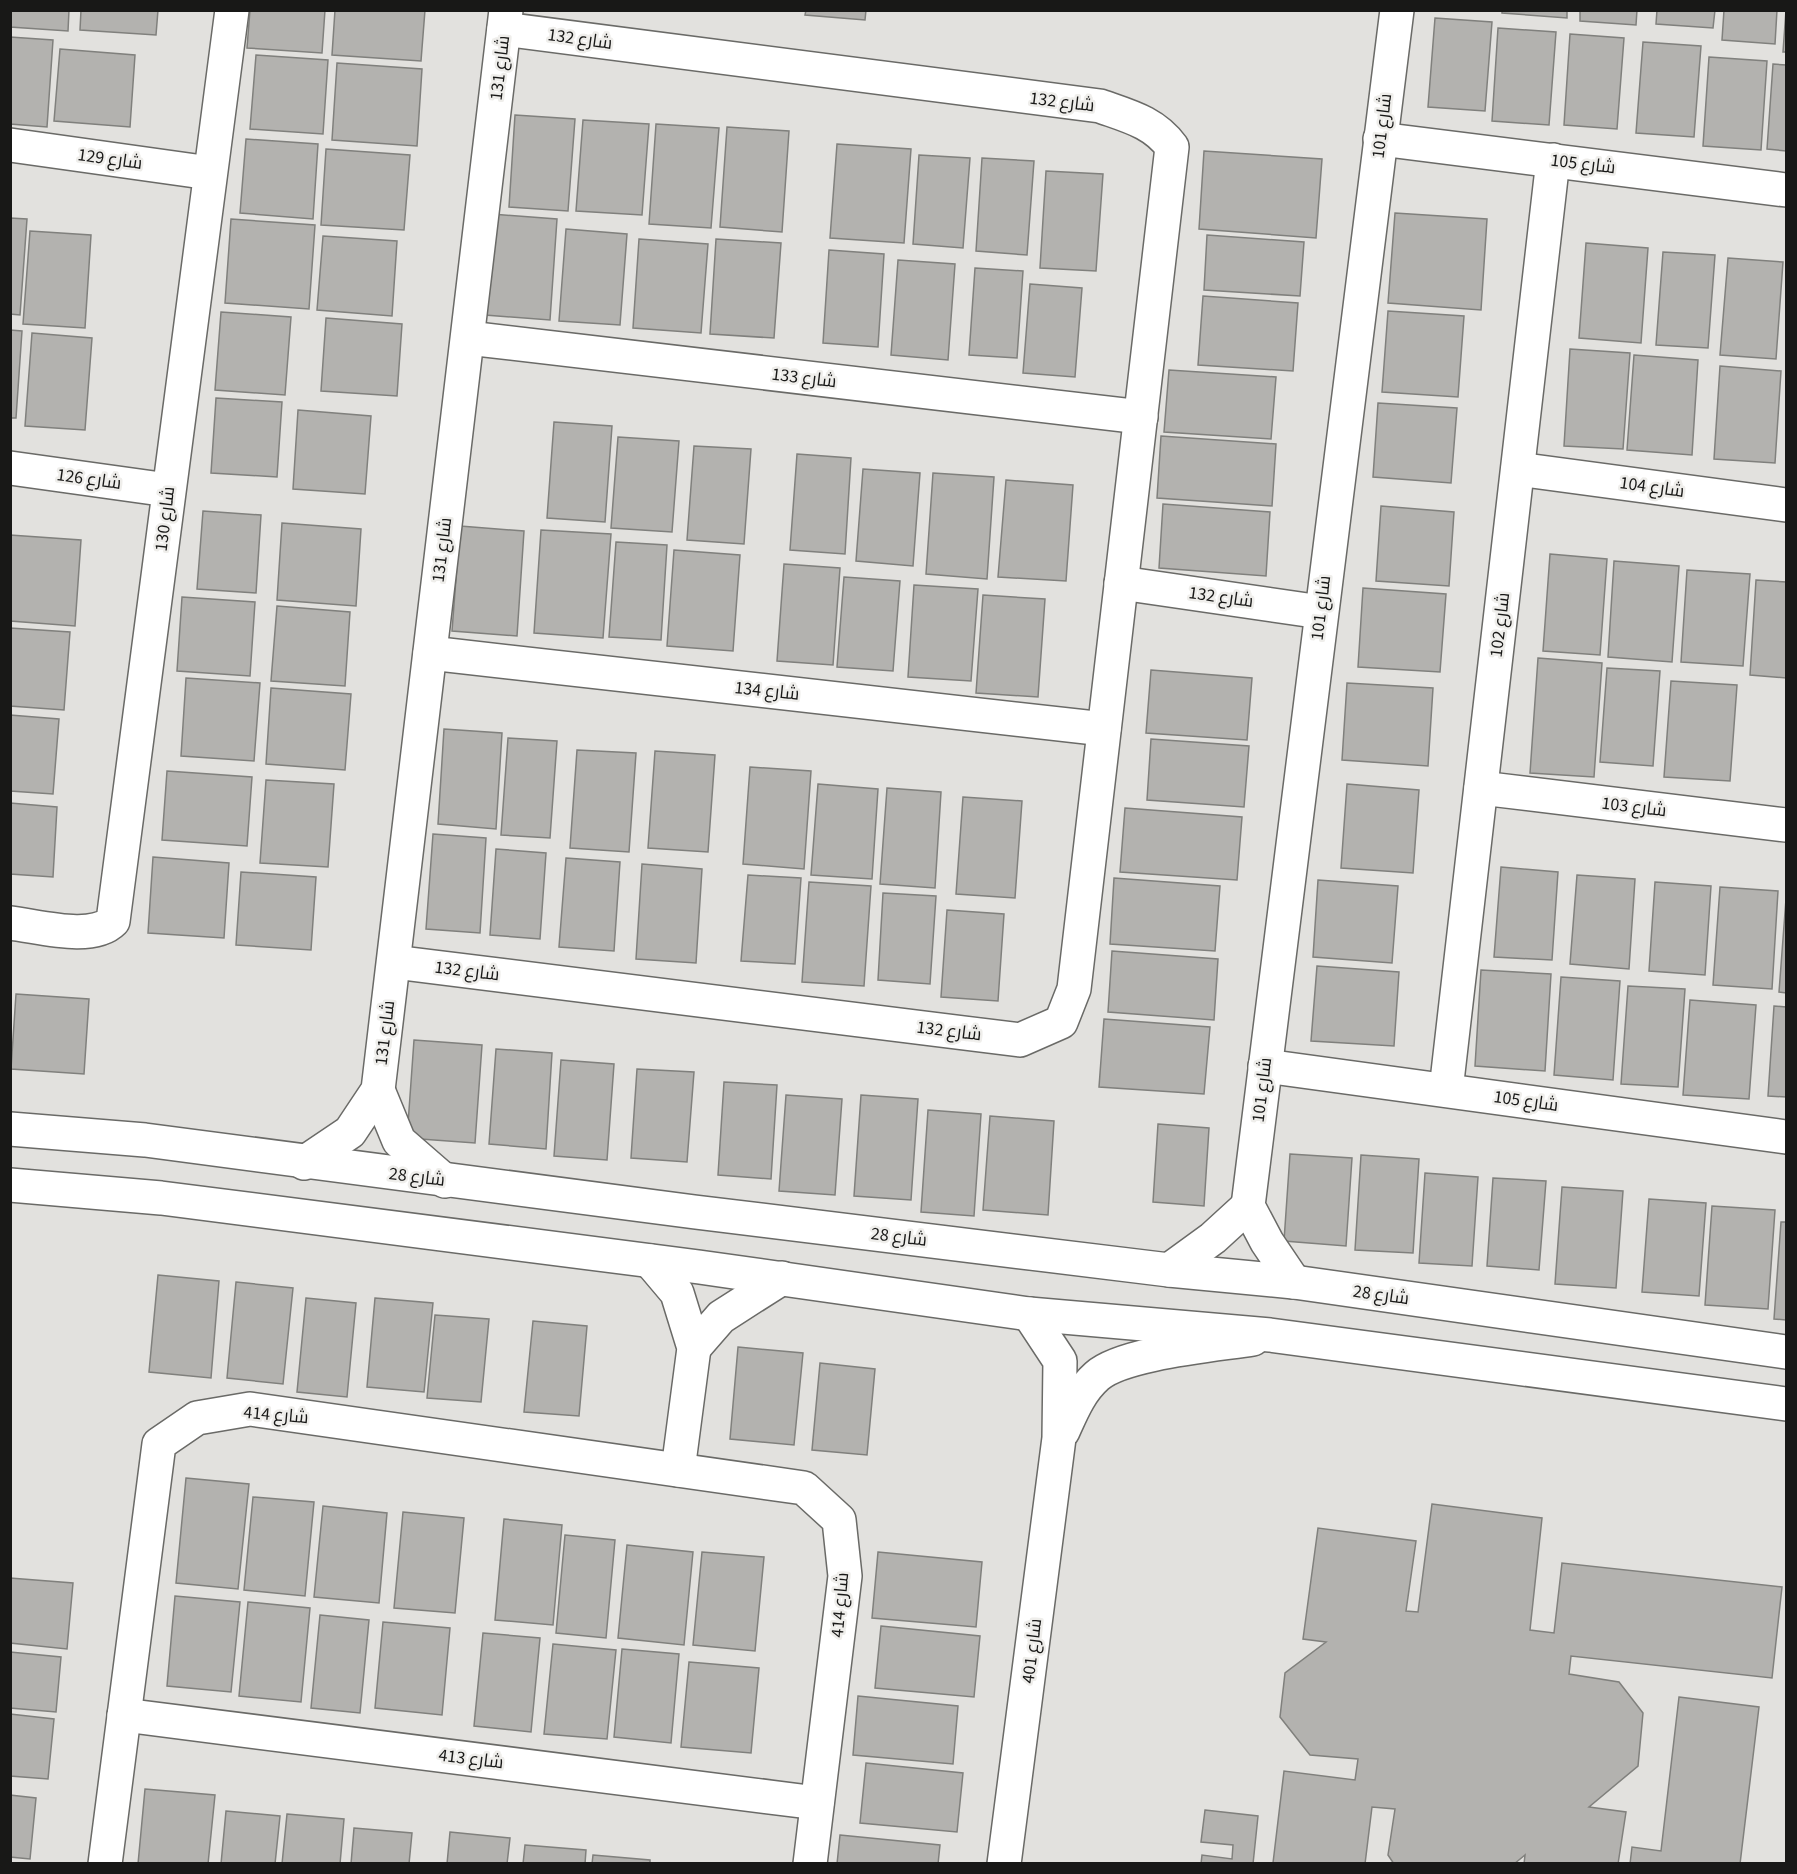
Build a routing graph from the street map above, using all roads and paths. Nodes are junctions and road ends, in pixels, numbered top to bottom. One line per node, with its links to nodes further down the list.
1 (232, 10): 7 (street, شارع 130)
2 (1397, 10): 4 (street, شارع 101)
3 (505, 20): 9 (street, شارع 131); 10 (street, شارع 132)
4 (1380, 139): 6 (street, شارع 105); 16 (street, شارع 101)
5 (10, 145): 7 (street, شارع 129)
6 (1553, 160): 8 (street, شارع 105); 12 (street, شارع 102)
7 (210, 173): 13 (street, شارع 130)
8 (1786, 190)
9 (468, 338): 10 (street, شارع 133); 17 (street, شارع 131)
10 (1141, 417): 15 (street, شارع 132)
11 (10, 468): 13 (street, شارع 126)
12 (1518, 469): 14 (street, شارع 104); 19 (street, شارع 102)
13 (168, 490): 21 (street, شارع 130)
14 (1786, 505)
15 (1121, 583): 16 (street, شارع 132); 18 (street, شارع 132)
16 (1321, 612): 23 (street, شارع 101)
17 (430, 653): 18 (street, شارع 134); 22 (street, شارع 131)
18 (1104, 729): 22 (street, شارع 132)
19 (1481, 788): 20 (street, شارع 103); 25 (street, شارع 102)
20 (1786, 825)
21 (10, 923)
22 (394, 962): 24 (street, شارع 131)
23 (1265, 1066): 25 (street, شارع 105); 31 (street, شارع 101)
24 (378, 1090): 28 (street, شارع 131); 29 (street, شارع 131)
25 (1446, 1090): 27 (street, شارع 105)
26 (10, 1129): 28 (street, شارع 28)
27 (1786, 1137)
28 (304, 1163): 29 (street, شارع 28)
29 (445, 1181): 33 (street, شارع 28)
30 (10, 1185): 32 (street)
31 (1248, 1206): 33 (street); 35 (street)
32 (650, 1261): 34 (street); 38 (street)
33 (1169, 1270): 35 (street, شارع 28)
34 (782, 1278): 36 (street); 38 (street)
35 (1294, 1282): 39 (street, شارع 28)
36 (1029, 1314): 37 (street); 41 (street, شارع 401)
37 (1270, 1335): 40 (street); 41 (street, شارع 401)
38 (694, 1348): 42 (street)
39 (1786, 1352)
40 (1786, 1404)
41 (1059, 1438): 47 (street, شارع 401)
42 (678, 1470): 43 (street, شارع 414); 44 (street, شارع 414)
43 (124, 1715): 44 (street, شارع 413); 45 (street, شارع 414)
44 (818, 1803): 46 (street, شارع 414)
45 (105, 1863)
46 (810, 1863)
47 (1004, 1863)

